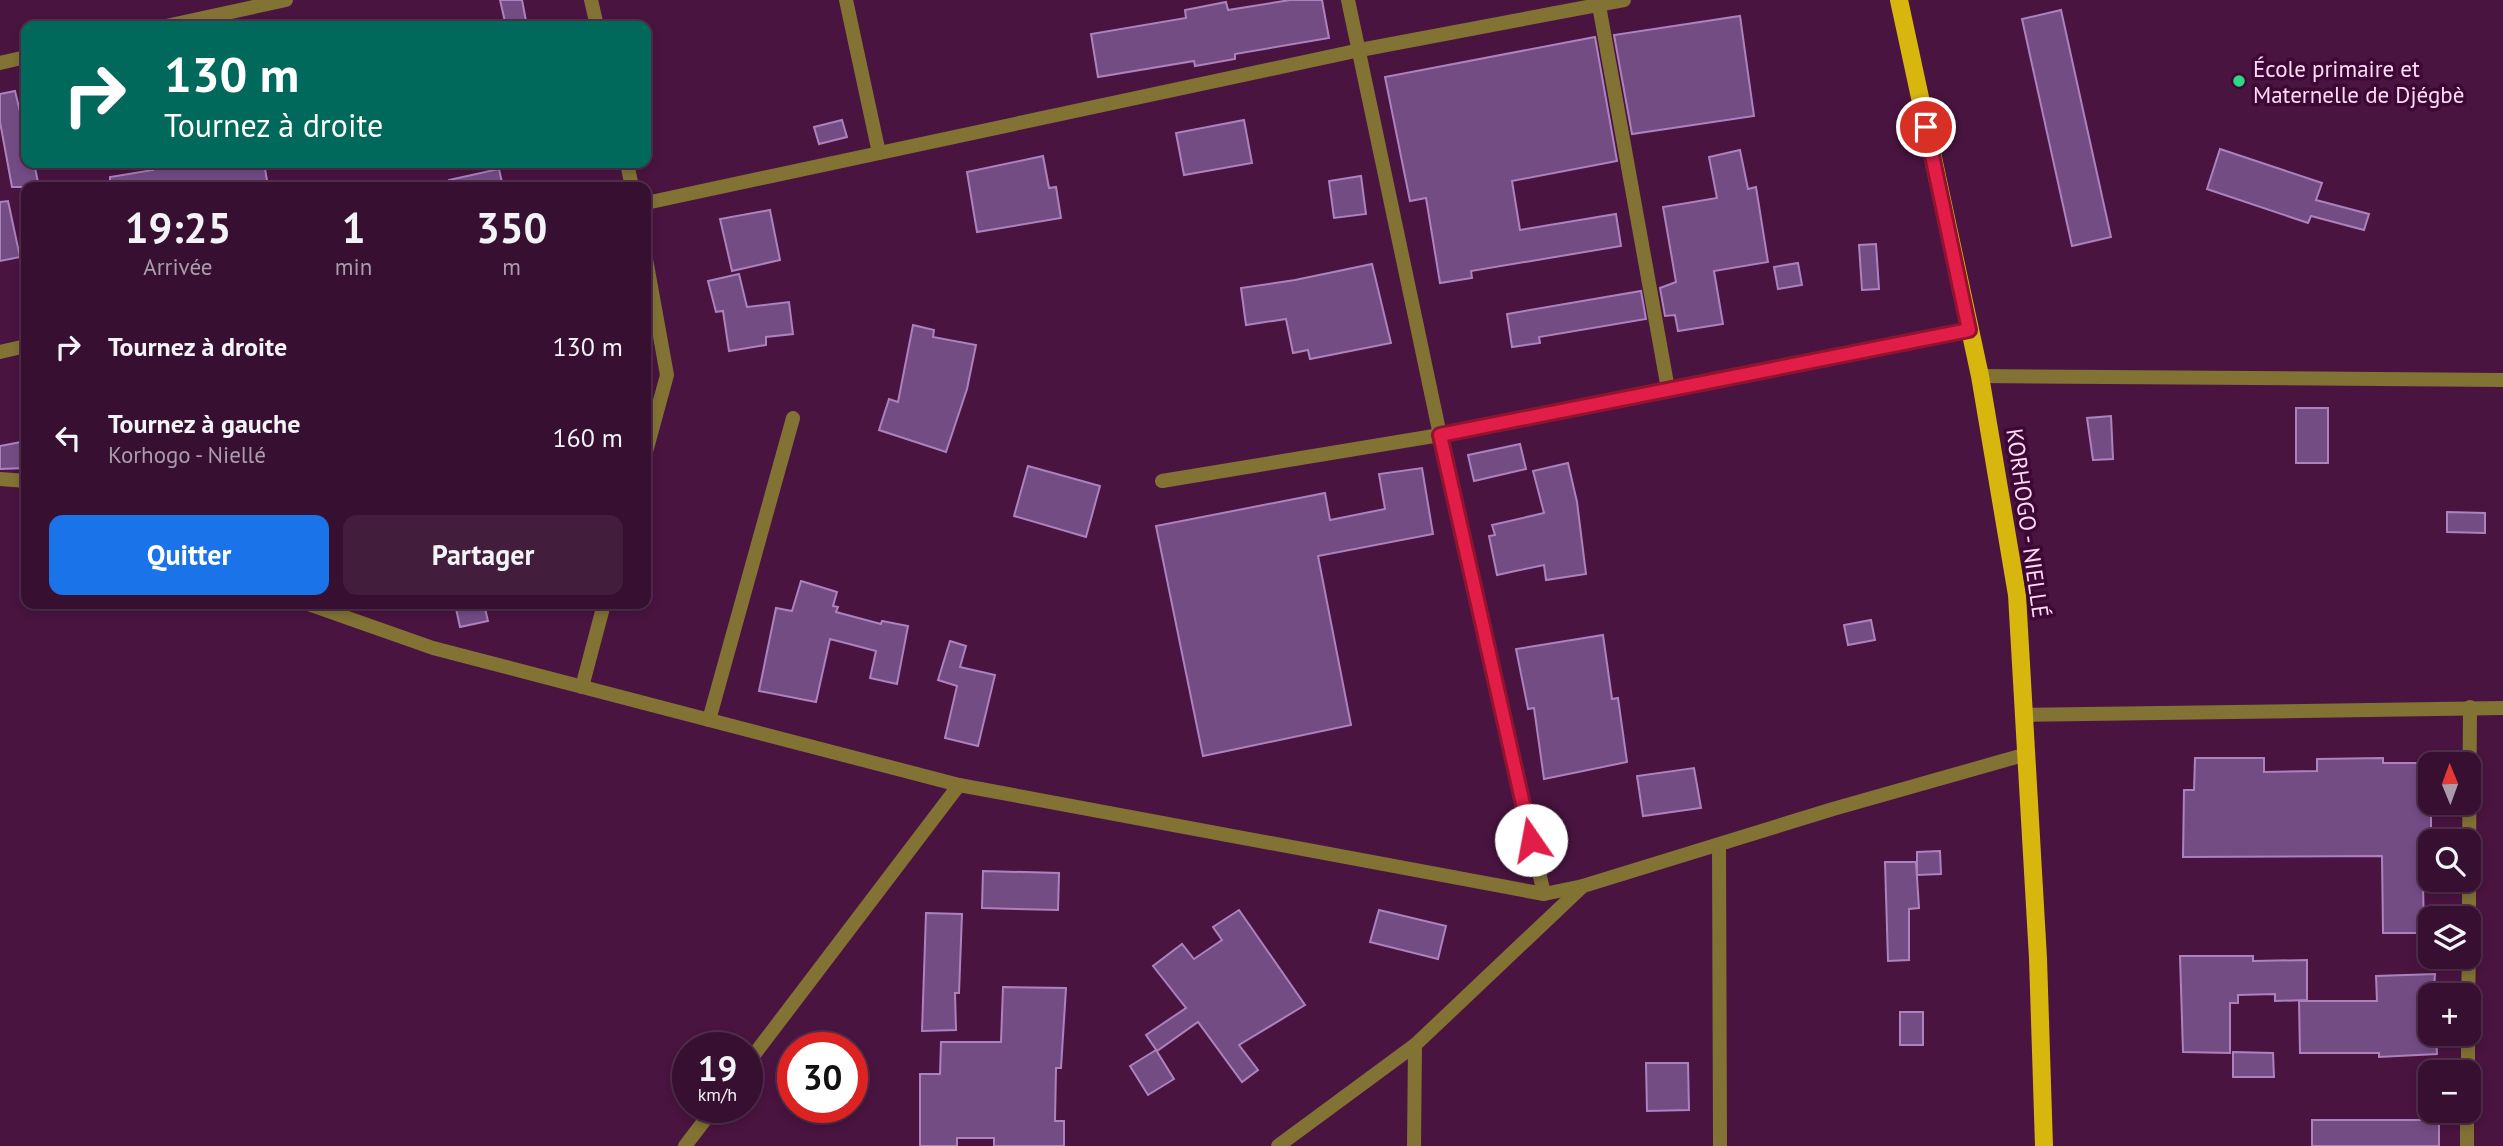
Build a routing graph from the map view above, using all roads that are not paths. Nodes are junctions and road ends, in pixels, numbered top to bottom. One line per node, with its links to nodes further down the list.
1 (286, 0): 8 (street)
2 (591, 0): 9 (street)
3 (846, 0): 13 (street)
4 (1348, 0): 10 (street)
5 (1624, 0): 7 (street)
6 (1899, 0): 16 (main road, KORHOGO - NIELLÉ)
7 (1599, 2): 10 (street); 21 (street)
8 (189, 21)
9 (596, 21)
10 (1360, 50): 13 (street); 24 (street)
11 (21, 58): 12 (street)
12 (0, 63)
13 (879, 153): 14 (street)
14 (651, 202)
15 (651, 287): 23 (street)
16 (1969, 330): 19 (main road, KORHOGO - NIELLÉ); 21 (street)
17 (21, 347): 18 (street)
18 (0, 352)
19 (1980, 376): 20 (street); 33 (main road, KORHOGO - NIELLÉ)
20 (2503, 380)
21 (1668, 389): 24 (street)
22 (793, 418): 34 (street)
23 (651, 434)
24 (1440, 435): 27 (street); 40 (street)
25 (0, 479): 26 (street)
26 (21, 481)
27 (1162, 481)
28 (322, 609): 30 (street)
29 (603, 609): 30 (street)
30 (582, 687): 34 (street)
31 (2470, 707): 32 (street); 33 (street); 37 (street)
32 (2503, 708)
33 (2023, 715): 35 (main road, KORHOGO - NIELLÉ)
34 (709, 720): 36 (street)
35 (2027, 754): 38 (street); 49 (main road, KORHOGO - NIELLÉ)
36 (959, 785): 40 (street); 41 (street)
37 (2469, 829)
38 (1719, 846): 39 (street); 48 (street)
39 (1583, 886): 40 (street); 42 (street)
40 (1544, 894)
41 (763, 1043)
42 (1415, 1045): 46 (street); 47 (street)
43 (703, 1123): 45 (street)
44 (2468, 1123): 50 (street)
45 (685, 1146)
46 (1278, 1146)
47 (1414, 1146)
48 (1720, 1146)
49 (2044, 1146)
50 (2467, 1146)

